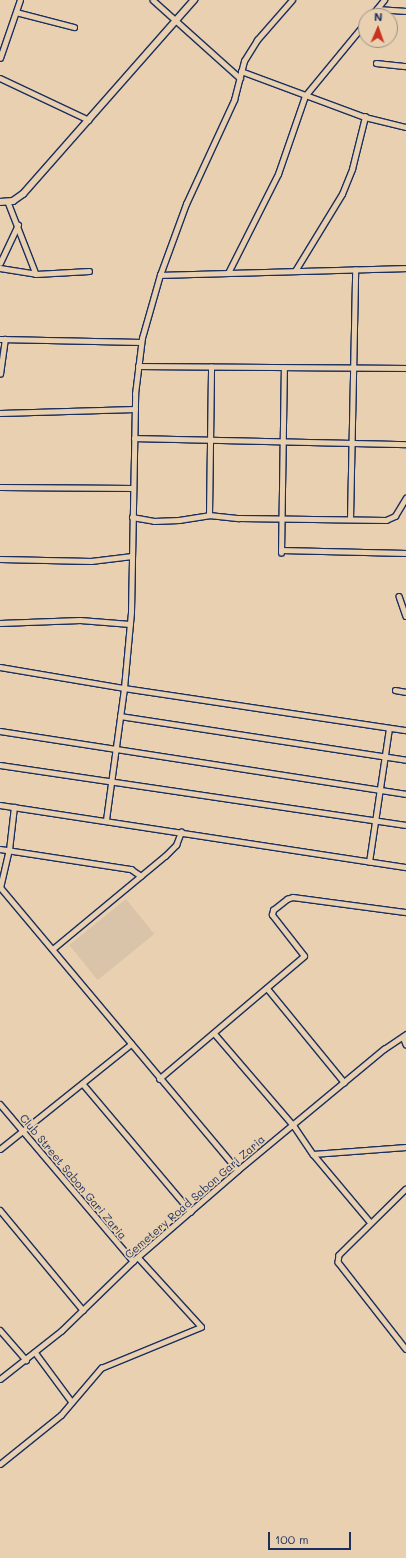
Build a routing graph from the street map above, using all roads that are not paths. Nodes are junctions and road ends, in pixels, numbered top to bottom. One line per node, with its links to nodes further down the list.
1 (20, 0): 7 (street)
2 (153, 0): 8 (street)
3 (194, 0): 8 (street)
4 (292, 0): 14 (street)
5 (384, 0): 6 (street)
6 (378, 8)
7 (16, 12): 9 (street); 11 (street)
8 (177, 21): 16 (street); 19 (street)
9 (74, 27)
10 (358, 32): 17 (street)
11 (0, 58)
12 (376, 64): 13 (street)
13 (406, 66)
14 (241, 72): 16 (street); 17 (street)
15 (0, 78): 19 (street)
16 (240, 78): 32 (street)
17 (305, 96): 18 (street); 30 (street)
18 (366, 117): 20 (street); 29 (street)
19 (89, 120): 22 (street)
20 (406, 127)
21 (0, 202): 22 (street)
22 (8, 202): 23 (street)
23 (18, 225): 24 (street); 31 (street)
24 (0, 263)
25 (0, 268): 31 (street)
26 (406, 268): 27 (street)
27 (355, 270): 29 (street); 38 (street)
28 (89, 271): 31 (street)
29 (295, 271): 30 (street)
30 (228, 273): 32 (street)
31 (36, 274)
32 (160, 275): 34 (street)
33 (2, 339): 34 (street); 40 (street)
34 (141, 342): 35 (street)
35 (138, 366): 36 (street); 41 (street)
36 (211, 367): 37 (street); 44 (street)
37 (284, 368): 38 (street); 45 (street)
38 (352, 368): 39 (street); 46 (street)
39 (406, 368)
40 (0, 374)
41 (135, 408): 42 (street); 43 (street)
42 (0, 413)
43 (134, 438): 44 (street); 49 (street)
44 (210, 441): 45 (street); 51 (street)
45 (283, 442): 46 (street); 53 (street)
46 (352, 443): 47 (street); 54 (street)
47 (406, 444)
48 (0, 487): 49 (street)
49 (133, 488): 52 (street)
50 (406, 498): 54 (street)
51 (209, 515): 52 (street); 53 (street)
52 (132, 517): 56 (street)
53 (282, 519): 54 (street); 55 (street)
54 (350, 519)
55 (406, 553)
56 (132, 556): 57 (street); 61 (street)
57 (0, 559)
58 (399, 596): 59 (street)
59 (406, 616)
60 (0, 623): 61 (street)
61 (130, 624): 63 (street)
62 (0, 667): 63 (street)
63 (124, 688): 66 (street); 67 (street)
64 (395, 690): 65 (street)
65 (406, 692)
66 (120, 716): 70 (street); 71 (street)
67 (389, 728): 68 (street); 71 (street)
68 (406, 730)
69 (0, 731): 70 (street)
70 (116, 748): 74 (street); 75 (street)
71 (384, 758): 72 (street); 75 (street)
72 (406, 760)
73 (0, 766): 74 (street)
74 (111, 783): 79 (street); 80 (street)
75 (380, 790): 76 (street); 80 (street)
76 (406, 794)
77 (0, 805): 78 (street)
78 (14, 807): 79 (street); 84 (street)
79 (106, 820): 82 (street)
80 (375, 822): 81 (street); 85 (street)
81 (406, 825)
82 (181, 832): 85 (street); 87 (street)
83 (0, 848): 84 (street)
84 (9, 850): 87 (street); 88 (street)
85 (369, 862): 86 (street)
86 (406, 867)
87 (141, 876): 90 (street)
88 (0, 888): 90 (street)
89 (406, 912): 91 (street)
90 (54, 948): 94 (street)
91 (267, 988): 92 (street); 97 (street)
92 (214, 1033): 96 (street); 100 (street)
93 (404, 1036): 95 (street); 97 (street, Cemetery Road Sabon Gari Zaria)
94 (131, 1044): 96 (street); 98 (street)
95 (406, 1044)
96 (159, 1079): 105 (street)
97 (344, 1082): 100 (street, Cemetery Road Sabon Gari Zaria)
98 (83, 1084): 101 (street); 108 (street)
99 (0, 1104): 101 (street, Club Street Sabon Gari Zaria)
100 (294, 1126): 104 (street); 105 (street, Cemetery Road Sabon Gari Zaria)
101 (23, 1131): 103 (street); 111 (street, Club Street Sabon Gari Zaria)
102 (406, 1147): 104 (street)
103 (0, 1149)
104 (313, 1154): 109 (street)
105 (238, 1170): 108 (street, Cemetery Road Sabon Gari Zaria)
106 (406, 1190): 109 (street)
107 (0, 1210): 112 (street)
108 (191, 1212): 110 (street, Cemetery Road Sabon Gari Zaria)
109 (370, 1222): 114 (street)
110 (138, 1258): 111 (street, Cemetery Road Sabon Gari Zaria); 118 (street)
111 (133, 1262): 112 (street, Cemetery Road Sabon Gari Zaria)
112 (83, 1310): 115 (street, Cemetery Road Sabon Gari Zaria)
113 (0, 1330): 116 (street)
114 (406, 1349)
115 (35, 1352): 116 (street, Cemetery Road Sabon Gari Zaria); 118 (street)
116 (26, 1360): 117 (street, Cemetery Road Sabon Gari Zaria)
117 (0, 1379)
118 (72, 1402): 119 (street)
119 (0, 1464)

